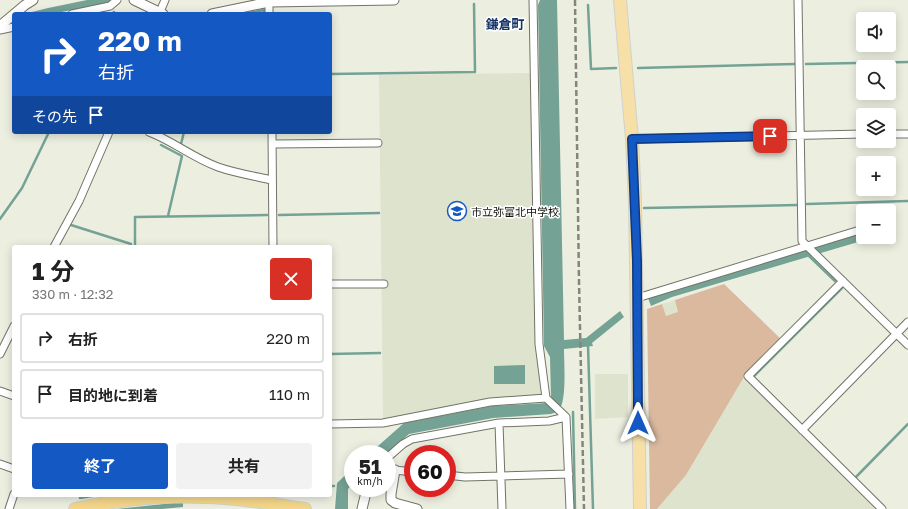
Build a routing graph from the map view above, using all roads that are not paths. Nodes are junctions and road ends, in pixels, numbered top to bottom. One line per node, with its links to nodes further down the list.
1 (33, 0): 10 (street)
2 (117, 0): 11 (street)
3 (134, 0): 12 (street)
4 (165, 0): 13 (street)
5 (394, 0): 9 (street)
6 (533, 0): 46 (street)
7 (620, 0): 27 (main road)
8 (798, 0): 26 (street)
9 (269, 2): 14 (street); 15 (street)
10 (17, 12)
11 (82, 12)
12 (156, 12)
13 (161, 12)
14 (222, 12)
15 (269, 12)
16 (12, 16): 17 (street)
17 (0, 26)
18 (12, 27): 19 (street)
19 (0, 30)
20 (108, 134): 32 (street)
21 (154, 134): 30 (street)
22 (272, 134): 29 (street)
23 (856, 134): 26 (street)
24 (896, 134): 25 (street)
25 (908, 134)
26 (800, 135): 27 (street); 34 (street)
27 (632, 139): 38 (main road)
28 (378, 143): 29 (street)
29 (272, 144): 30 (street)
30 (272, 180): 33 (street)
31 (856, 231): 34 (street)
32 (55, 245)
33 (273, 245)
34 (808, 247): 35 (street); 38 (street)
35 (843, 281): 40 (street); 50 (street)
36 (332, 284): 37 (street)
37 (384, 284)
38 (637, 298): 70 (main road)
39 (908, 322): 40 (street)
40 (897, 334): 42 (street); 50 (street)
41 (11, 339): 43 (street)
42 (908, 345)
43 (0, 354)
44 (0, 391): 45 (street)
45 (12, 395)
46 (547, 399): 47 (street); 49 (street)
47 (564, 414): 48 (street); 54 (street)
48 (499, 422): 51 (street); 56 (street)
49 (332, 424)
50 (802, 430): 71 (street)
51 (396, 450)
52 (0, 464): 53 (street)
53 (12, 468)
54 (569, 474): 56 (street); 69 (street)
55 (456, 476): 56 (street)
56 (502, 476): 68 (street)
57 (13, 497): 63 (street)
58 (166, 497): 64 (highway)
59 (223, 497): 62 (highway)
60 (365, 497): 66 (street)
61 (391, 497): 67 (street)
62 (276, 500): 65 (highway)
63 (9, 509)
64 (75, 509)
65 (304, 509)
66 (362, 509)
67 (417, 509)
68 (502, 509)
69 (570, 509)
70 (640, 509)
71 (882, 509)

